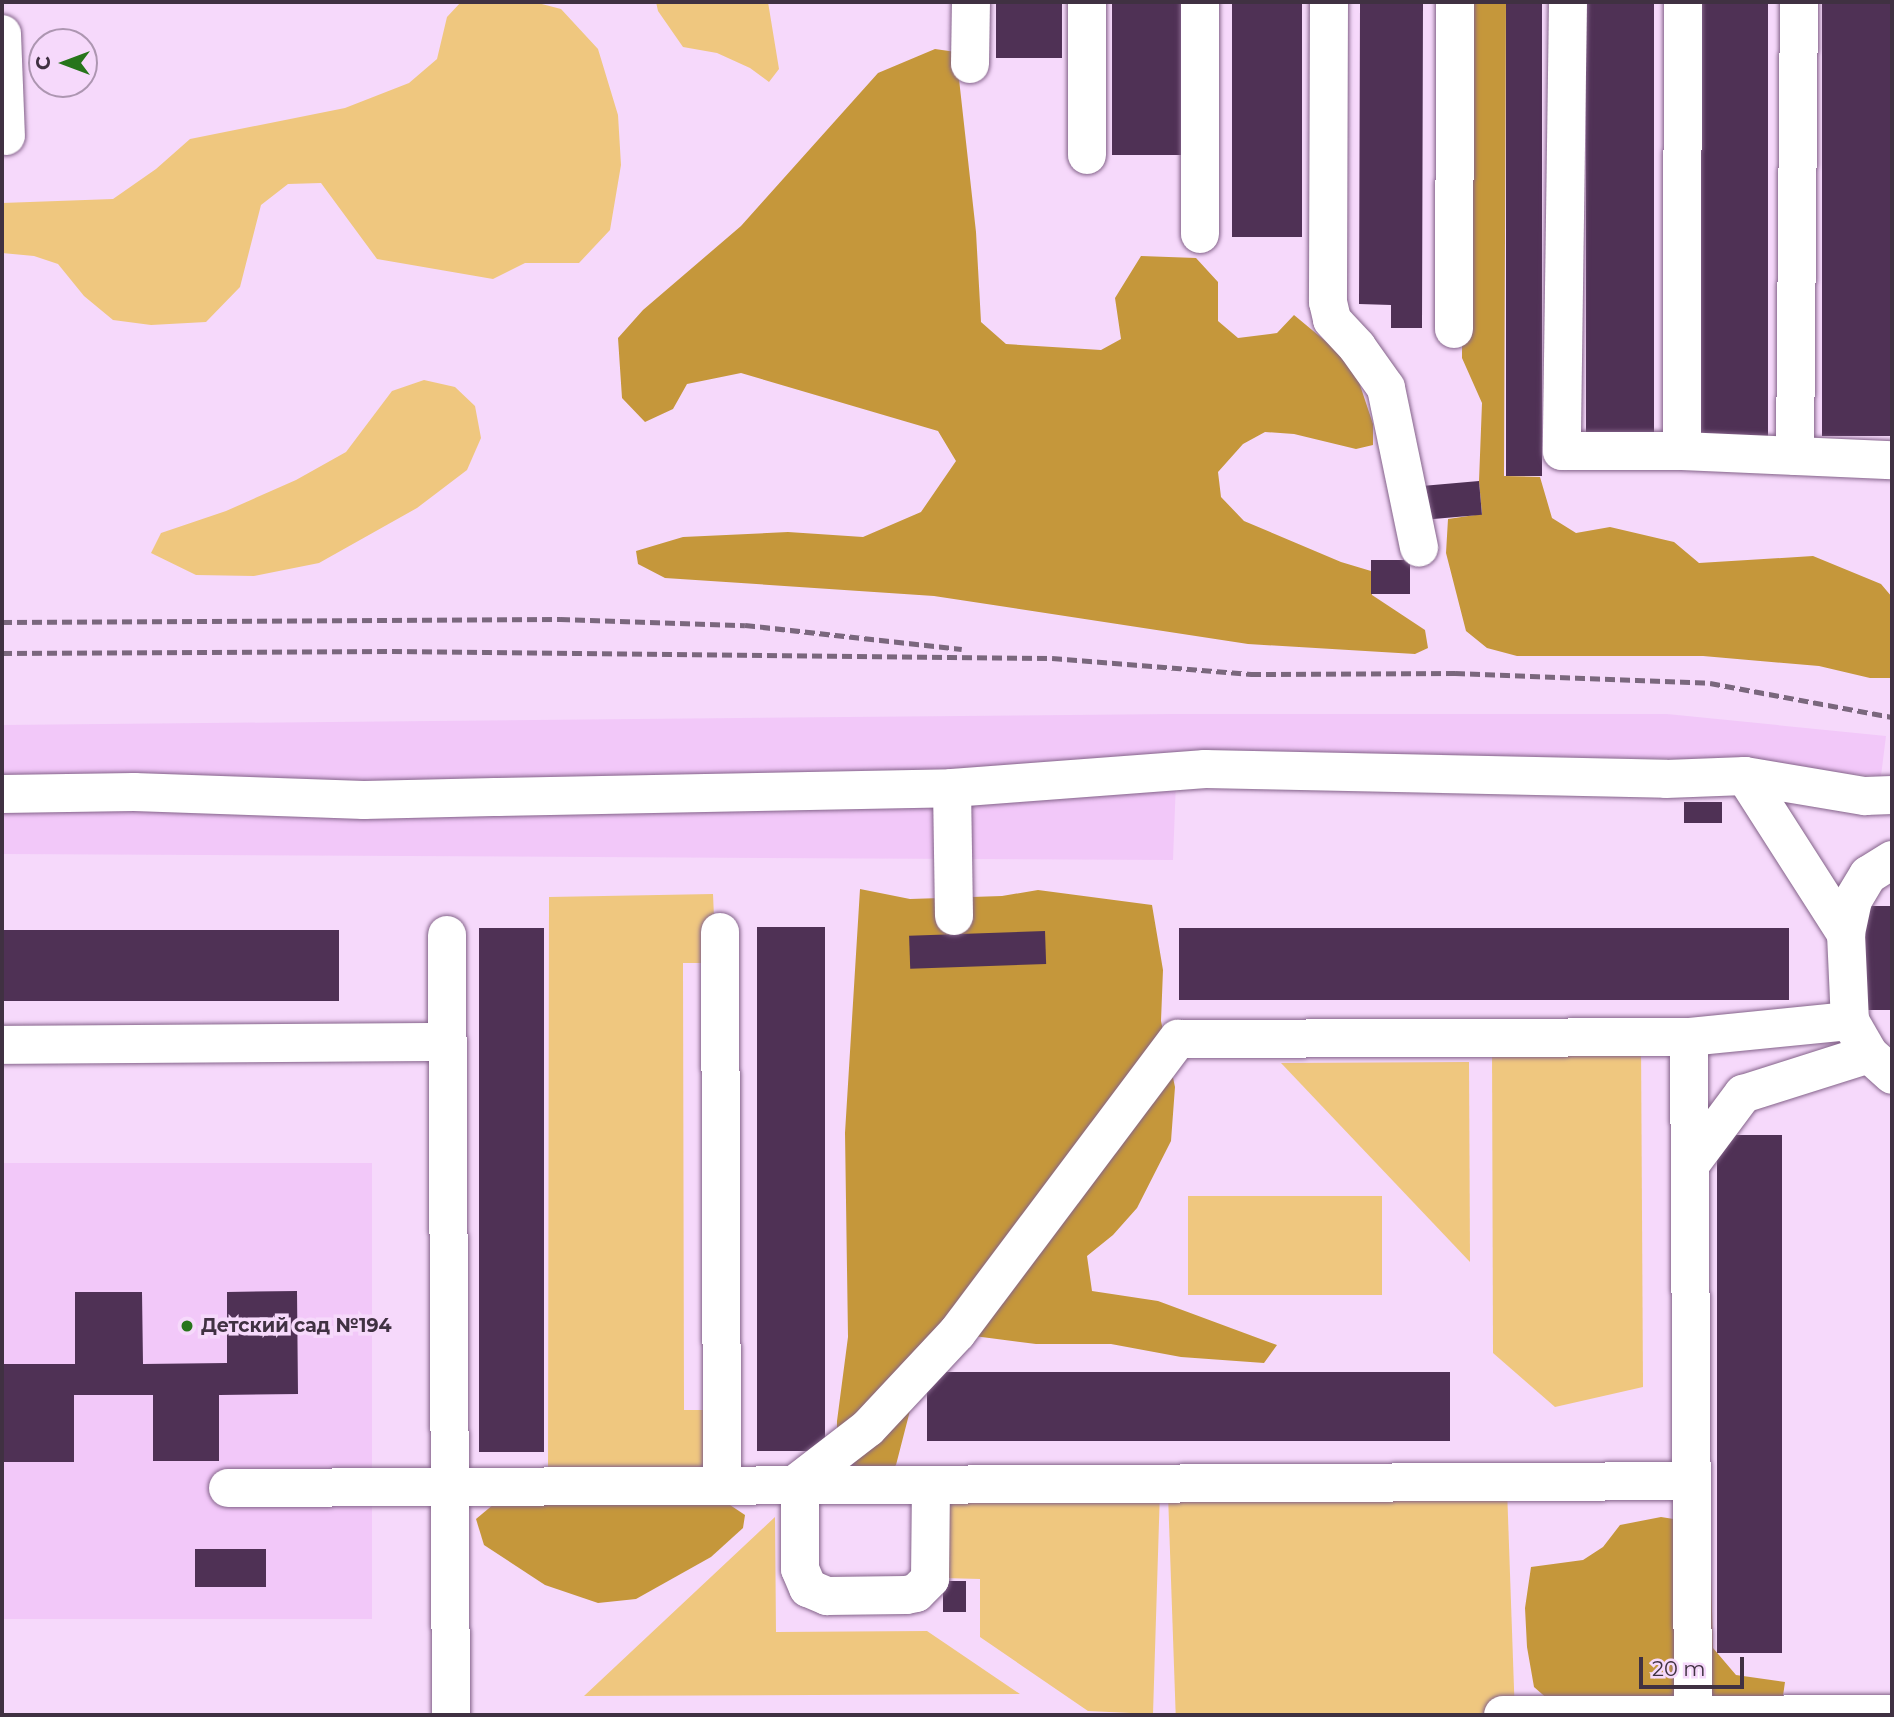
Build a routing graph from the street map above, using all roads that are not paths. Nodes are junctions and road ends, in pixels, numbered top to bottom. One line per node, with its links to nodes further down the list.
1 (971, 2): 10 (lane)
2 (1087, 2): 12 (lane)
3 (1200, 2): 13 (lane)
4 (1329, 2): 18 (lane)
5 (1455, 2): 14 (lane)
6 (1567, 2): 15 (lane)
7 (1683, 2): 15 (lane)
8 (1799, 2): 16 (lane)
9 (2, 34): 11 (lane)
10 (970, 64)
11 (6, 136)
12 (1087, 155)
13 (1200, 234)
14 (1454, 329)
15 (1682, 451): 16 (lane)
16 (1795, 457): 17 (lane)
17 (1892, 460)
18 (1419, 548)
19 (1745, 776): 20 (lane); 22 (lane); 26 (lane)
20 (952, 788): 21 (lane); 24 (lane)
21 (2, 794)
22 (1892, 795)
23 (1892, 860): 26 (lane)
24 (954, 916)
25 (720, 932): 37 (lane)
26 (1846, 934): 28 (lane)
27 (447, 935): 30 (lane)
28 (1850, 1021): 29 (lane); 32 (lane)
29 (1689, 1037): 33 (lane); 35 (lane)
30 (447, 1042): 31 (lane); 38 (lane)
31 (2, 1045)
32 (1881, 1065): 33 (lane)
33 (1690, 1165): 34 (lane)
34 (1692, 1481): 36 (lane); 40 (lane)
35 (797, 1485): 36 (lane); 36 (lane); 37 (lane)
36 (931, 1485)
37 (722, 1486): 38 (lane)
38 (450, 1487): 39 (lane); 42 (lane)
39 (228, 1488)
40 (1693, 1714): 41 (lane); 43 (lane)
41 (1892, 1714)
42 (451, 1715)
43 (1503, 1715)

